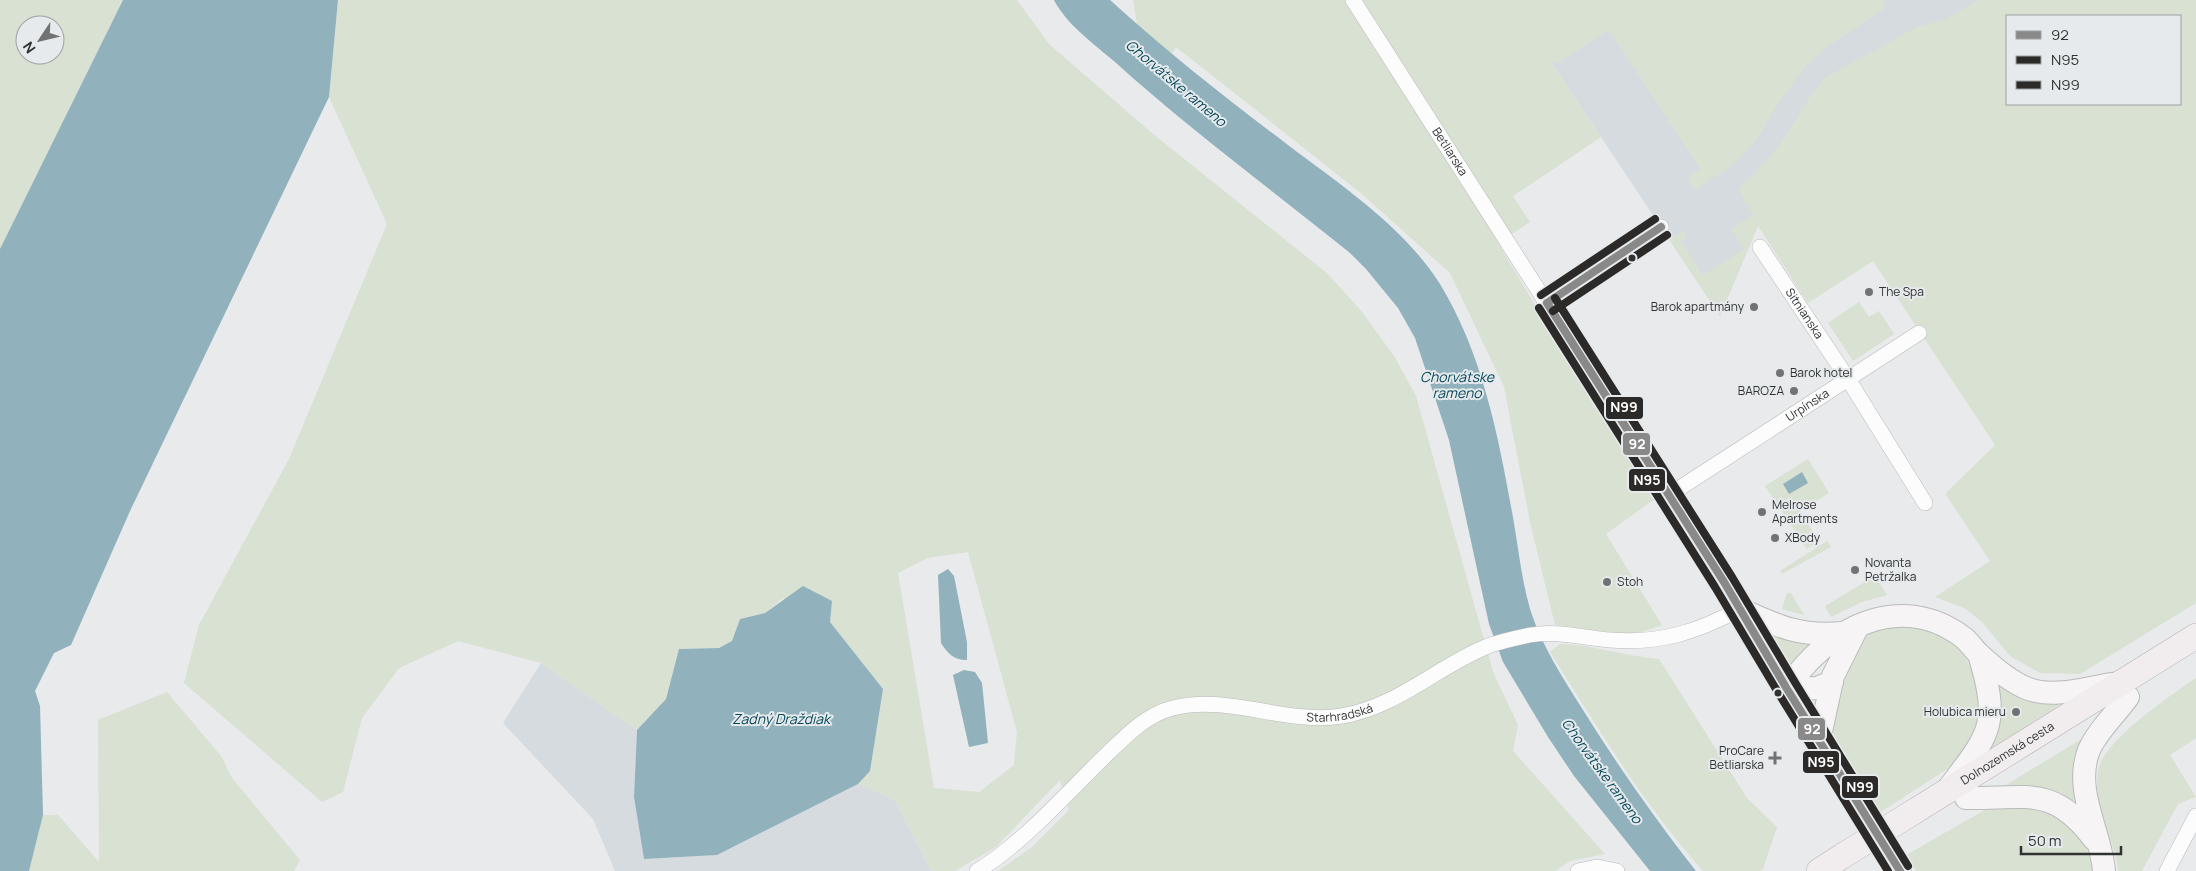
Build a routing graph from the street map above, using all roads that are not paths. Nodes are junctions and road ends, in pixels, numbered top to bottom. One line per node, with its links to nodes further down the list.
1 (1353, 0): 4 (street, Betliarska)
2 (1661, 227): 4 (street)
3 (1760, 247): 6 (street, Sitnianska)
4 (1547, 303): 7 (street, Betliarska)
5 (1919, 333): 6 (street, Urpínska)
6 (1848, 379): 7 (street, Urpínska); 8 (street)
7 (1669, 494): 9 (street, Betliarska)
8 (1925, 503)
9 (1740, 609): 10 (street); 15 (street, Betliarska); 22 (street, Starhradská)
10 (1850, 630): 13 (street); 14 (street); 15 (street)
11 (2196, 636): 16 (main road, Dolnozemská cesta)
12 (2196, 653): 16 (main road, Dolnozemská cesta)
13 (1979, 654): 16 (street); 18 (street)
14 (1832, 682): 15 (street); 17 (street)
15 (1787, 689): 17 (street, Betliarska)
16 (2124, 690): 18 (main road, Dolnozemská cesta); 20 (street)
17 (1819, 741): 26 (street, Betliarska)
18 (1956, 795): 20 (street); 21 (main road, Dolnozemská cesta)
19 (2196, 816): 28 (street)
20 (2099, 847): 27 (street)
21 (1848, 865): 25 (main road, Dolnozemská cesta)
22 (977, 871)
23 (1578, 871): 24 (street)
24 (1617, 871)
25 (1819, 871)
26 (1900, 871)
27 (2104, 871)
28 (2167, 871)

